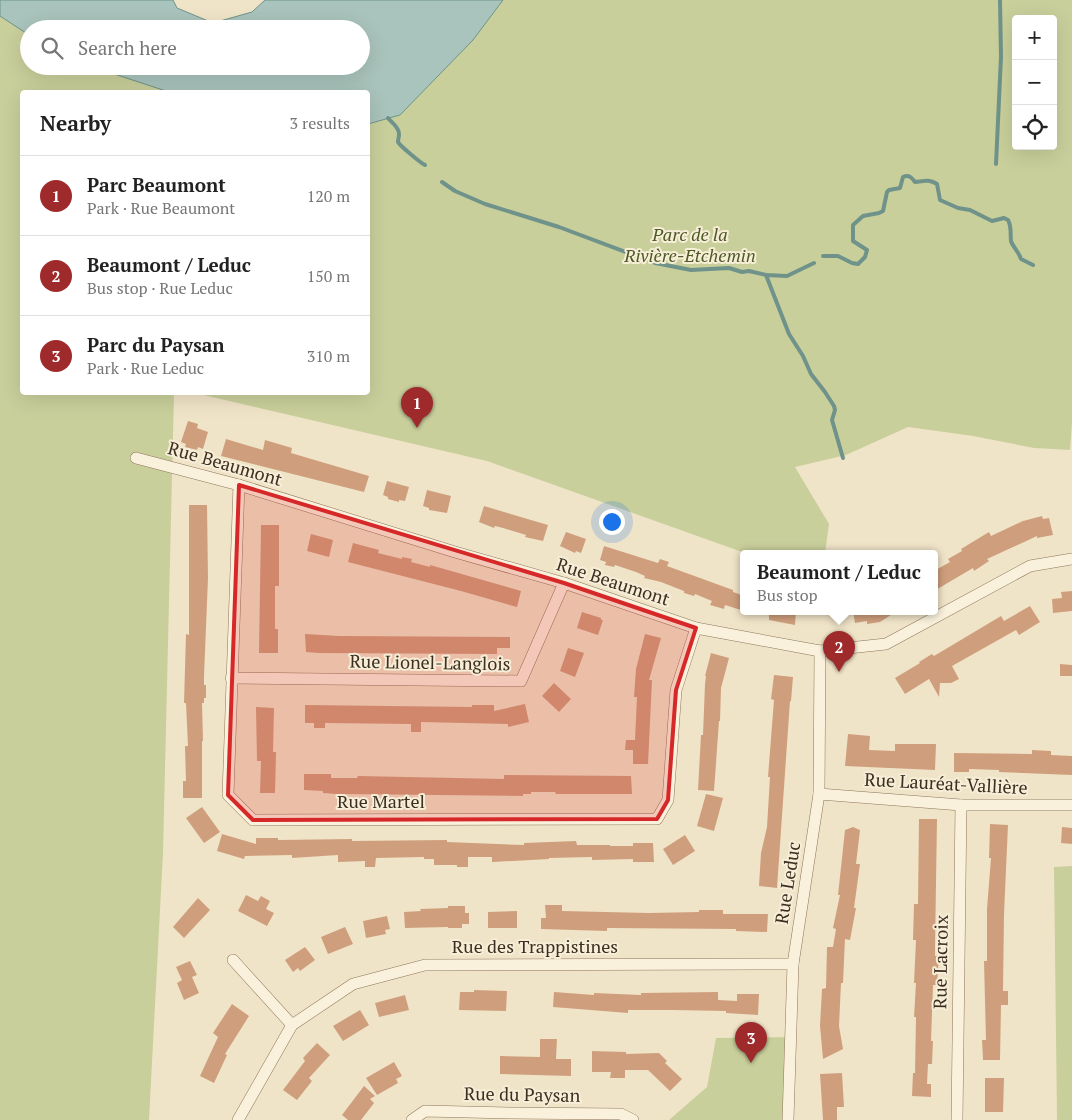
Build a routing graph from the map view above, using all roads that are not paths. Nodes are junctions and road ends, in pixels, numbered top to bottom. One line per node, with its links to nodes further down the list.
1 (136, 458): 2 (street, Rue Beaumont)
2 (239, 485): 4 (street, Rue Beaumont); 7 (street, Rue Martel)
3 (1072, 559): 6 (street, Rue Beaumont)
4 (564, 583): 5 (street, Rue Beaumont); 7 (street, Rue Lionel-Langlois)
5 (696, 628): 6 (street, Rue Beaumont); 7 (street, Rue Martel)
6 (820, 651): 8 (street, Rue Leduc)
7 (231, 678)
8 (819, 794): 10 (street, Rue Lauréat-Vallière); 12 (street, Rue Leduc)
9 (1072, 805): 10 (street, Rue Lauréat-Vallière)
10 (961, 806): 19 (street, Rue Lacroix)
11 (233, 960): 13 (street)
12 (793, 964): 13 (street, Rue des Trappistines); 18 (street, Rue Leduc)
13 (292, 1025): 15 (street, Rue des Trappistines)
14 (509, 1117): 16 (street, Rue du Paysan); 17 (street, Rue du Paysan)
15 (238, 1120)
16 (412, 1120)
17 (633, 1120)
18 (788, 1120)
19 (957, 1120)

